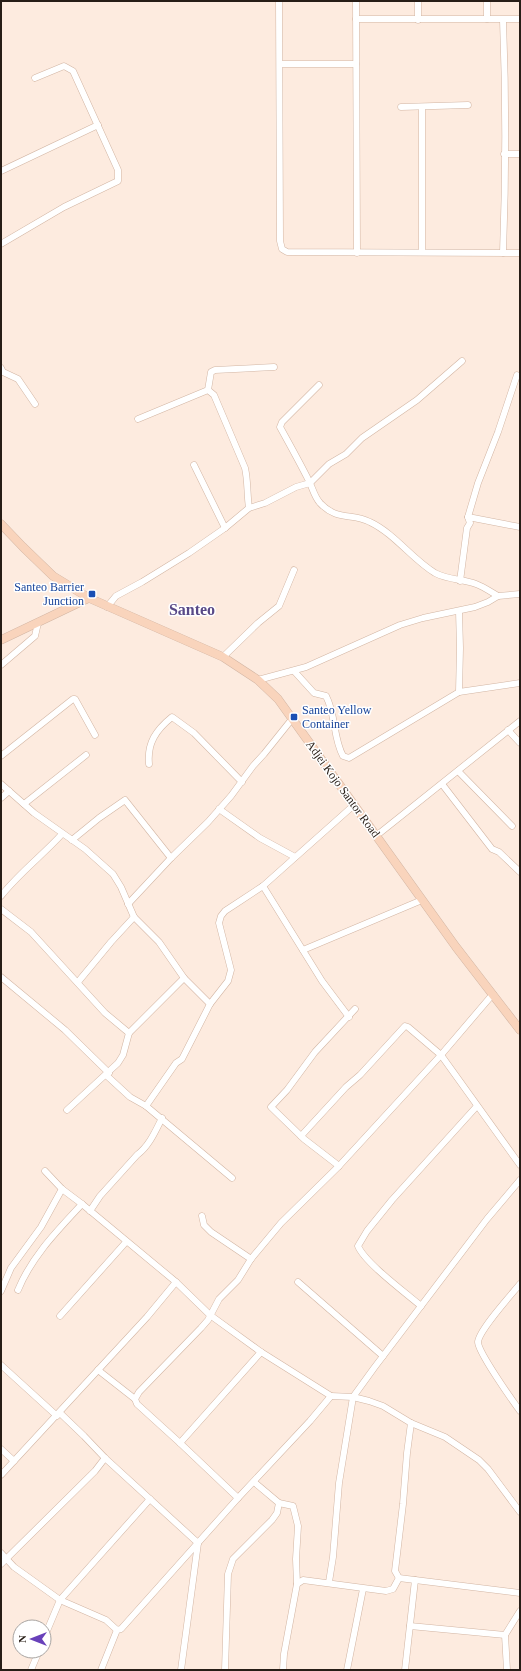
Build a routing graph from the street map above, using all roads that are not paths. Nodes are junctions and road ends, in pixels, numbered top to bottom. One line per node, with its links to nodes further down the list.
1 (279, 1): 10 (street)
2 (356, 1): 5 (street)
3 (418, 1): 8 (street)
4 (487, 1): 6 (street)
5 (356, 19): 8 (street); 11 (street)
6 (487, 19): 8 (street); 9 (street)
7 (520, 19): 9 (street)
8 (418, 20)
9 (504, 20): 17 (street)
10 (280, 64): 11 (street); 22 (street)
11 (356, 64): 22 (street)
12 (35, 78): 16 (street)
13 (468, 105): 15 (street)
14 (401, 106): 15 (street)
15 (422, 106): 21 (street)
16 (98, 125): 19 (street); 20 (street)
17 (504, 154): 18 (street); 23 (street)
18 (520, 154)
19 (1, 171)
20 (1, 244)
21 (422, 252): 22 (street); 23 (street)
22 (357, 253)
23 (503, 253): 24 (street)
24 (520, 253)
25 (462, 361): 34 (street)
26 (274, 367): 30 (street)
27 (1, 368): 31 (street)
28 (516, 375): 36 (street)
29 (319, 386): 34 (street)
30 (208, 390): 32 (street); 35 (street)
31 (35, 404)
32 (138, 419)
33 (194, 465): 39 (street)
34 (310, 484): 35 (street); 41 (street)
35 (249, 508): 39 (street)
36 (468, 517): 38 (street); 41 (street)
37 (1, 524): 44 (street, Adjei Kojo Santor Road)
38 (520, 527)
39 (225, 528): 45 (street)
40 (294, 570): 49 (street)
41 (460, 581): 43 (street)
42 (520, 594): 43 (street)
43 (498, 596): 46 (street)
44 (89, 598): 45 (street, Adjei Kojo Santor Road); 47 (street)
45 (107, 607): 49 (street, Adjei Kojo Santor Road)
46 (459, 611): 51 (street); 54 (street)
47 (38, 623): 48 (street); 50 (street)
48 (1, 640)
49 (223, 657): 52 (street, Adjei Kojo Santor Road)
50 (1, 665)
51 (294, 671): 52 (street); 54 (street)
52 (258, 680): 55 (street, Adjei Kojo Santor Road)
53 (520, 683): 54 (street)
54 (459, 692)
55 (292, 718): 64 (street); 70 (street, Adjei Kojo Santor Road)
56 (520, 721): 57 (street)
57 (508, 730): 59 (street); 63 (street)
58 (95, 735): 61 (street)
59 (520, 743)
60 (86, 755): 69 (street)
61 (1, 756)
62 (149, 764): 64 (street)
63 (458, 771): 66 (street); 72 (street)
64 (242, 782): 71 (street)
65 (1, 784): 67 (street)
66 (442, 784): 74 (street); 78 (street)
67 (9, 791): 68 (street); 69 (street)
68 (1, 798)
69 (24, 804): 73 (street)
70 (354, 805): 74 (street, Adjei Kojo Santor Road); 76 (street)
71 (219, 809): 76 (street); 77 (street)
72 (512, 826)
73 (62, 834): 75 (street); 80 (street)
74 (376, 836): 81 (street, Adjei Kojo Santor Road)
75 (72, 840): 77 (street); 82 (street)
76 (295, 857): 79 (street)
77 (171, 858): 82 (street)
78 (520, 872)
79 (263, 886): 85 (street); 90 (street)
80 (1, 896)
81 (422, 900): 85 (street); 89 (street, Adjei Kojo Santor Road)
82 (128, 904): 84 (street)
83 (1, 909): 88 (street)
84 (134, 917): 87 (street); 88 (street)
85 (303, 950): 92 (street)
86 (1, 977): 96 (street)
87 (184, 978): 90 (street); 94 (street)
88 (78, 982): 94 (street)
89 (493, 994): 93 (street, Adjei Kojo Santor Road); 95 (street)
90 (210, 1004): 97 (street)
91 (355, 1009): 92 (street)
92 (349, 1017): 101 (street)
93 (520, 1030)
94 (129, 1033): 96 (street)
95 (441, 1055): 98 (street); 101 (street); 103 (street)
96 (108, 1074): 97 (street); 99 (street)
97 (146, 1106): 100 (street)
98 (477, 1106): 102 (street); 118 (street)
99 (67, 1110)
100 (162, 1118): 105 (street); 109 (street)
101 (301, 1136): 103 (street)
102 (520, 1164)
103 (339, 1166): 112 (street)
104 (45, 1171): 107 (street)
105 (232, 1178)
106 (520, 1180): 118 (street)
107 (62, 1190): 108 (street); 117 (street)
108 (82, 1204): 109 (street); 116 (street)
109 (90, 1211): 111 (street)
110 (202, 1216): 112 (street)
111 (126, 1242): 113 (street); 120 (street)
112 (251, 1259): 119 (street)
113 (176, 1282): 119 (street); 124 (street)
114 (298, 1282): 122 (street)
115 (520, 1284): 128 (street)
116 (18, 1290)
117 (1, 1291)
118 (421, 1306): 122 (street)
119 (210, 1315): 121 (street); 127 (street)
120 (60, 1316)
121 (261, 1352): 125 (street); 131 (street)
122 (383, 1356): 126 (street)
123 (1, 1366): 129 (street)
124 (98, 1370): 127 (street); 129 (street)
125 (331, 1396): 126 (street); 136 (street)
126 (353, 1397): 130 (street); 146 (street)
127 (135, 1399): 131 (street)
128 (520, 1411)
129 (58, 1415): 133 (street); 134 (street)
130 (411, 1423): 140 (street); 144 (street)
131 (180, 1442): 137 (street)
132 (1, 1449): 134 (street)
133 (105, 1458): 138 (street); 142 (street)
134 (14, 1462): 135 (street)
135 (1, 1475)
136 (254, 1482): 137 (street); 139 (street)
137 (238, 1498): 141 (street)
138 (150, 1499): 141 (street); 150 (street)
139 (279, 1503): 147 (street); 160 (street)
140 (520, 1512)
141 (198, 1543): 154 (street); 159 (street)
142 (4, 1556): 143 (street); 150 (street)
143 (1, 1564)
144 (399, 1578): 145 (street); 148 (street)
145 (415, 1580): 149 (street); 153 (street)
146 (329, 1582): 147 (street); 148 (street)
147 (297, 1584): 161 (street)
148 (363, 1589): 162 (street)
149 (520, 1593)
150 (60, 1600): 152 (street); 154 (street)
151 (520, 1611): 155 (street)
152 (52, 1619)
153 (410, 1626): 155 (street); 163 (street)
154 (117, 1630): 158 (street)
155 (505, 1635): 164 (street)
156 (36, 1659): 157 (street)
157 (31, 1670)
158 (101, 1670)
159 (181, 1670)
160 (225, 1670)
161 (283, 1670)
162 (347, 1670)
163 (405, 1670)
164 (507, 1670)

